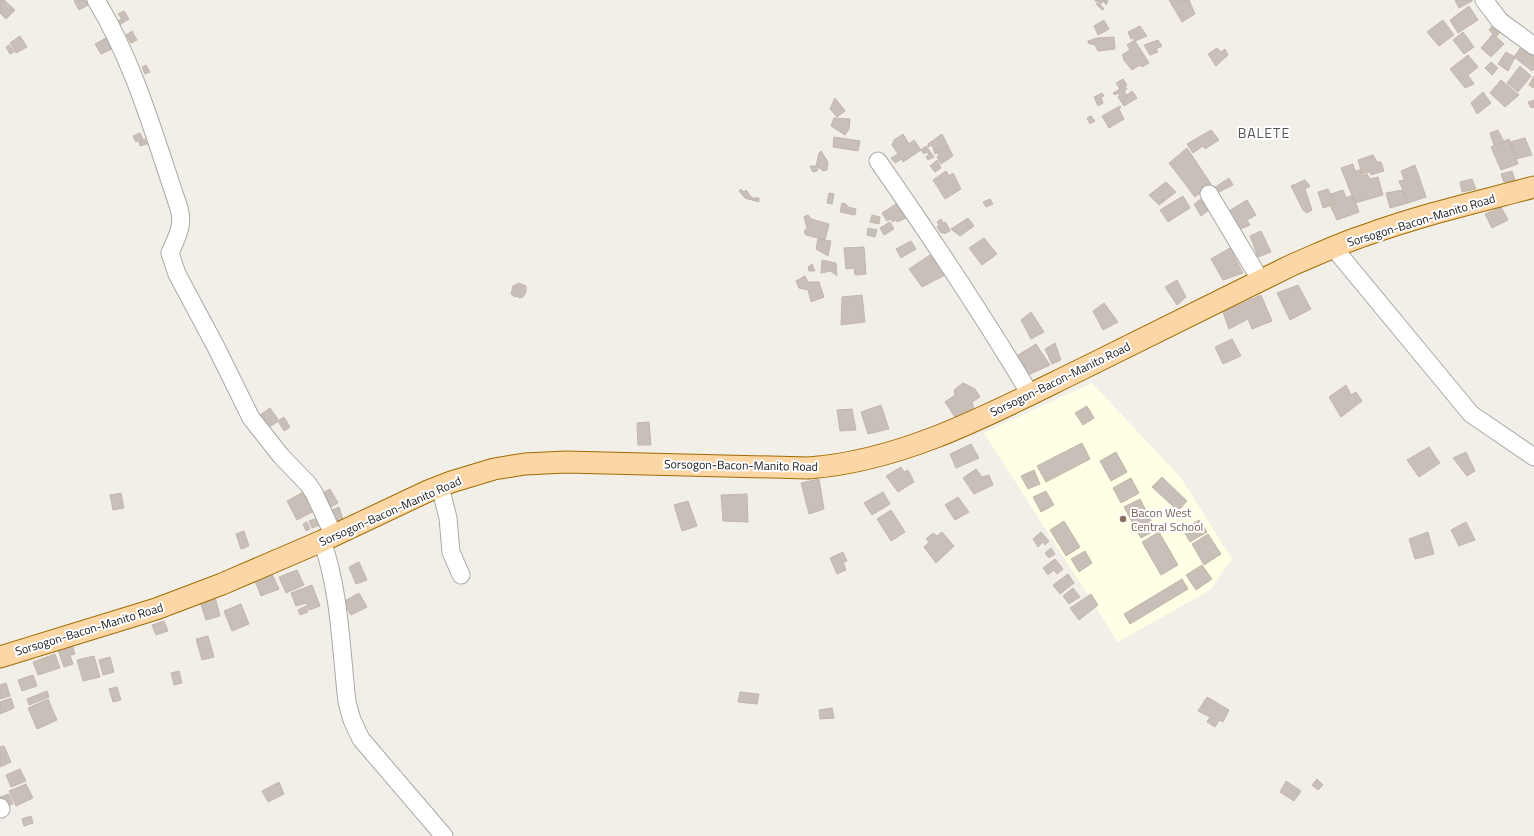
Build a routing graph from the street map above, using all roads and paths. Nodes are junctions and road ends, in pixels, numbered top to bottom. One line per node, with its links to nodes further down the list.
1 (96, 0): 12 (street)
2 (1484, 0): 3 (street)
3 (1534, 46)
4 (878, 161): 9 (street)
5 (1534, 187): 7 (main road, Sorsogon-Bacon-Manito Road)
6 (1209, 194): 8 (street)
7 (1333, 248): 8 (main road, Sorsogon-Bacon-Manito Road); 10 (street)
8 (1261, 281): 9 (main road, Sorsogon-Bacon-Manito Road)
9 (1030, 394): 11 (main road, Sorsogon-Bacon-Manito Road)
10 (1534, 457)
11 (440, 486): 12 (main road, Sorsogon-Bacon-Manito Road); 13 (street)
12 (328, 539): 14 (main road, Sorsogon-Bacon-Manito Road); 15 (street)
13 (461, 575)
14 (0, 657)
15 (444, 836)

